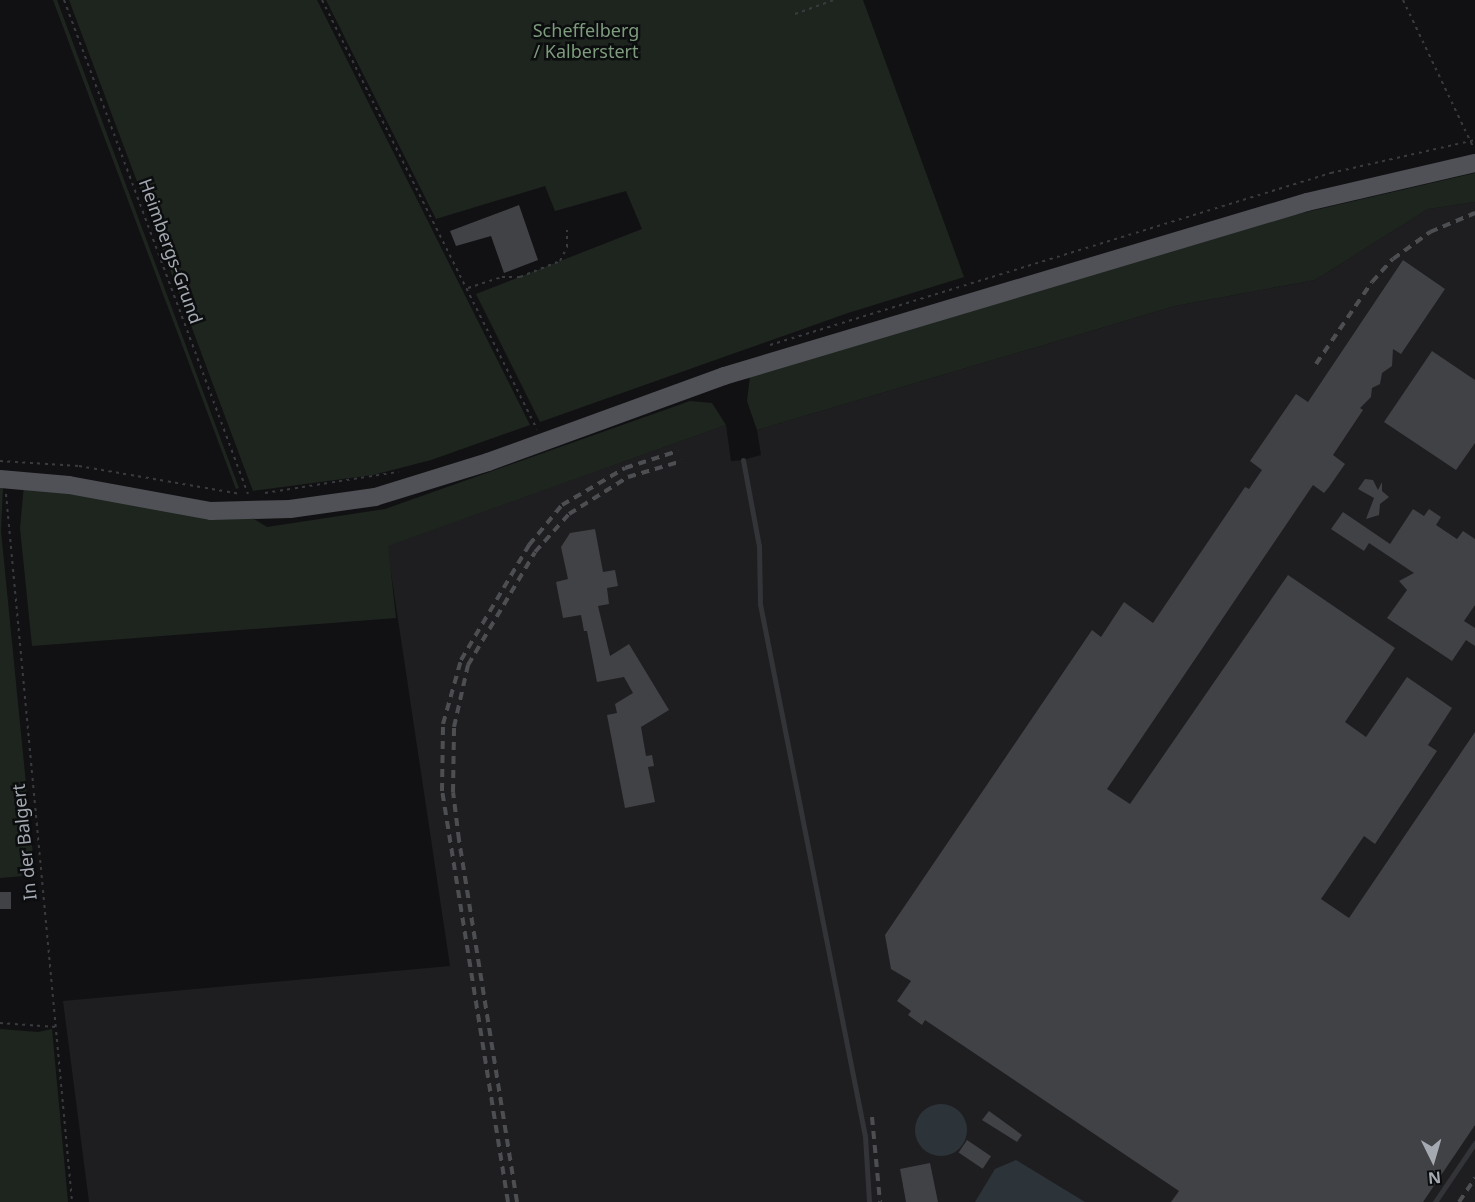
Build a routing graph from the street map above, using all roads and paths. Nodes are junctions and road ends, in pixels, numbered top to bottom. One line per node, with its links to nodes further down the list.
1 (64, 0): 19 (path, Heimbergs-Grund)
2 (322, 0): 10 (path)
3 (834, 0): 5 (path)
4 (1404, 0): 6 (path)
5 (795, 14)
6 (1473, 140): 7 (path); 11 (path)
7 (1475, 150)
8 (1475, 163): 14 (main road)
9 (567, 230): 10 (path)
10 (468, 288): 14 (path)
11 (764, 347)
12 (547, 423): 14 (path)
13 (526, 431): 14 (path)
14 (540, 434): 19 (main road)
15 (743, 460): 24 (lane)
16 (0, 461): 19 (path)
17 (403, 471): 19 (path)
18 (3, 480): 19 (main road); 21 (path, In der Balgert)
19 (251, 503)
20 (0, 1023): 21 (path)
21 (56, 1027): 23 (path, In der Balgert)
22 (1475, 1143): 25 (lane)
23 (72, 1202)
24 (869, 1202)
25 (1435, 1202)

